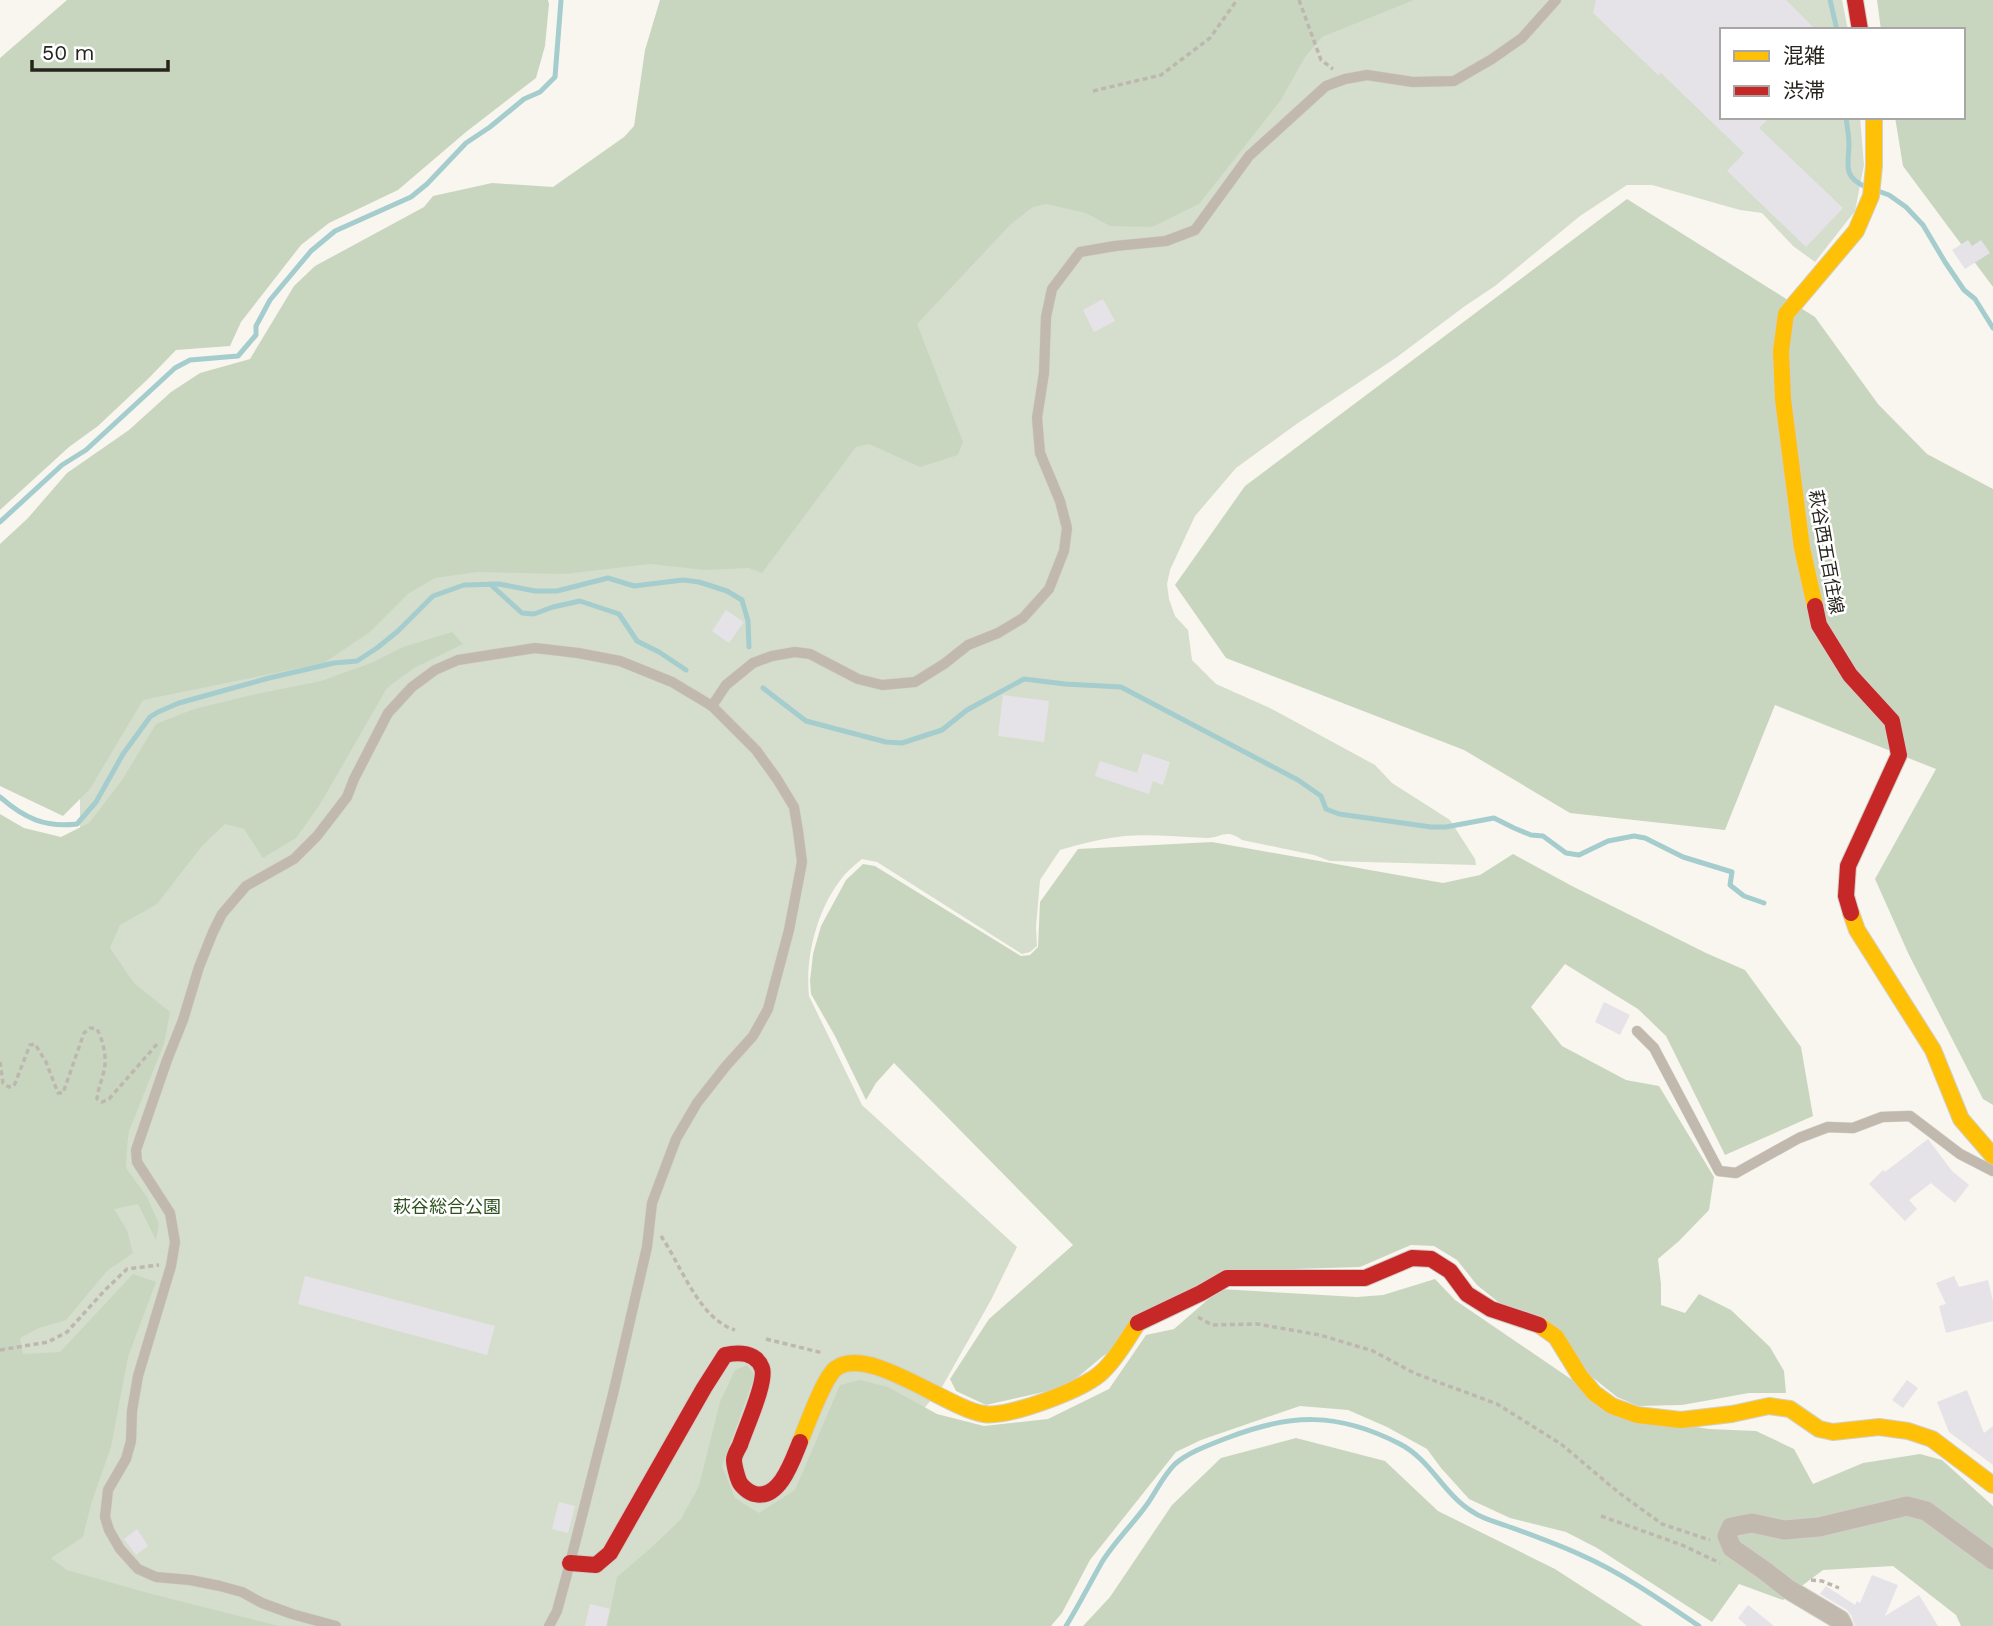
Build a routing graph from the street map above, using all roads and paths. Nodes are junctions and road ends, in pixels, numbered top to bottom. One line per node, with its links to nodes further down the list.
1 (1237, 0): 7 (path)
2 (1299, 0): 6 (path)
3 (1556, 0): 6 (lane)
4 (1855, 0): 5 (street)
5 (1860, 28)
6 (1345, 79): 9 (lane)
7 (1093, 91)
8 (1874, 119): 13 (street, 萩谷西五百住線)
9 (712, 706): 10 (lane); 15 (lane)
10 (183, 1020): 12 (path); 16 (lane)
11 (1637, 1031): 14 (lane)
12 (0, 1062)
13 (1993, 1156)
14 (1993, 1171)
15 (650, 1220): 18 (path); 26 (lane)
16 (171, 1266): 20 (path); 27 (lane)
17 (1176, 1305): 22 (street); 24 (path); 26 (street)
18 (745, 1333)
19 (765, 1338): 21 (path)
20 (0, 1350)
21 (825, 1353)
22 (1993, 1485)
23 (1601, 1516): 24 (path)
24 (1730, 1558): 25 (street); 29 (street)
25 (1993, 1560)
26 (570, 1563): 28 (lane)
27 (337, 1626)
28 (549, 1626)
29 (1843, 1626)

